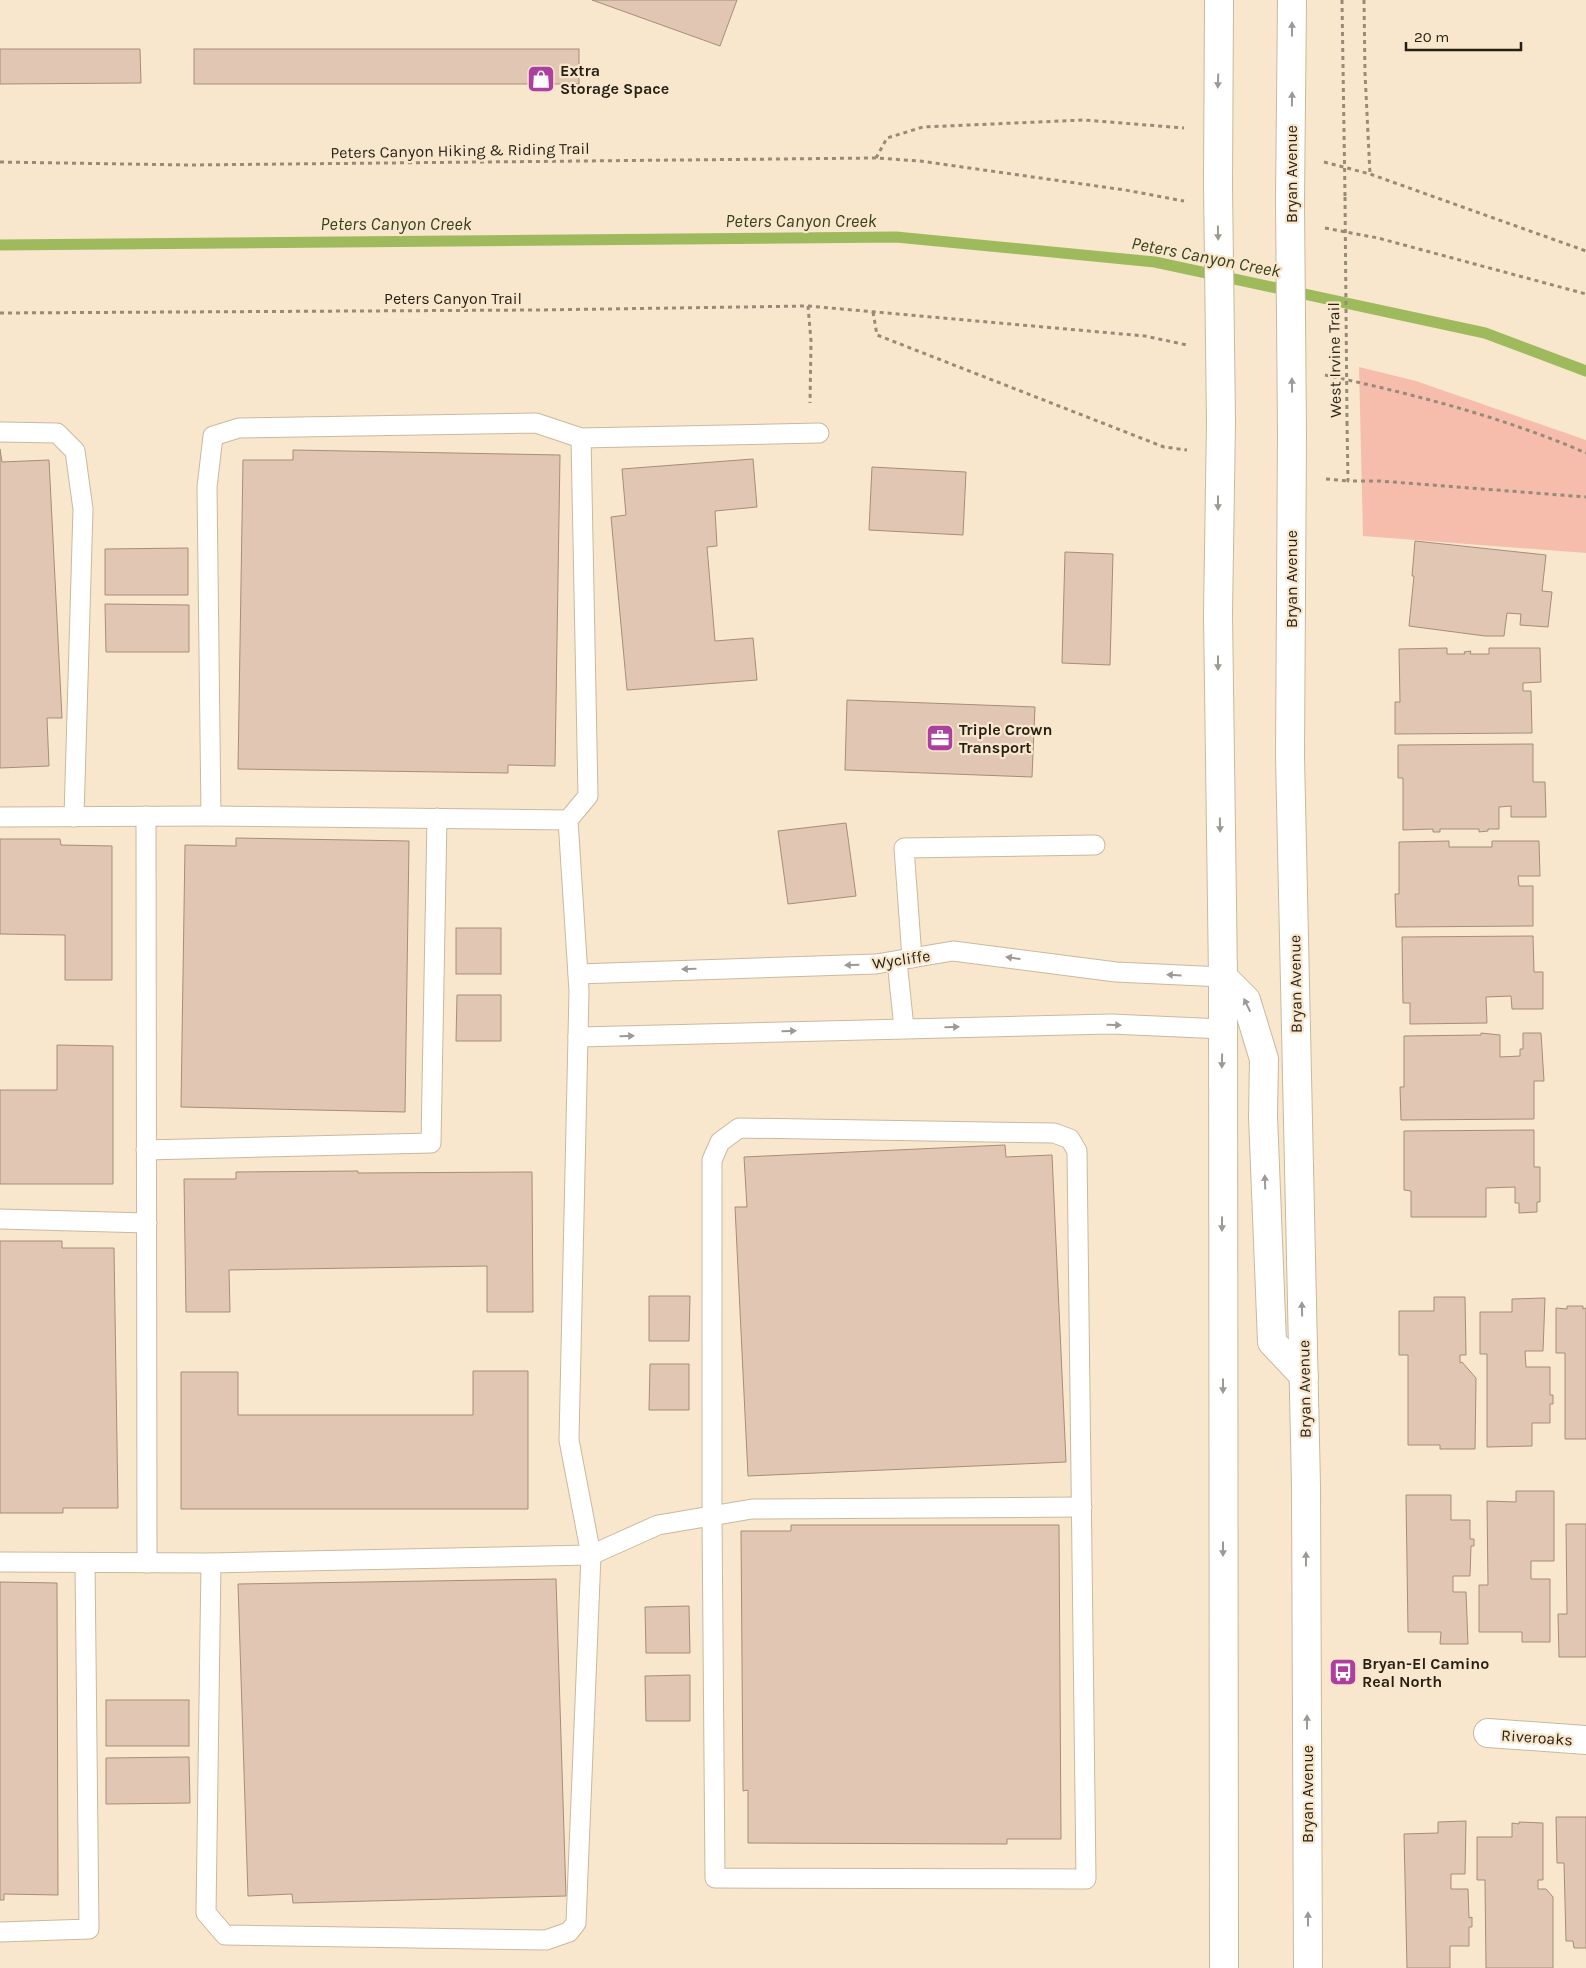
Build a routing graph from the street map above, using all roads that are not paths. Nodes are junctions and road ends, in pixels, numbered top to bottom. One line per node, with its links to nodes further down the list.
1 (1219, 0): 15 (main road, one-way to 15, bridge)
2 (1292, 0): 22 (main road, Bryan Avenue, one-way to 2, bridge)
3 (0, 432): 9 (lane)
4 (819, 433): 5 (lane)
5 (580, 438): 7 (lane); 11 (lane)
6 (146, 816): 7 (lane); 9 (lane); 19 (lane)
7 (211, 816): 10 (lane)
8 (0, 817): 9 (lane)
9 (74, 817)
10 (436, 818): 11 (lane); 19 (lane)
11 (568, 820): 14 (lane)
12 (1095, 845): 13 (lane)
13 (904, 959): 14 (lane, Wycliffe, one-way to 14); 15 (lane, Wycliffe, one-way to 13); 16 (lane)
14 (578, 974): 18 (lane)
15 (1223, 978): 17 (main road); 22 (main road, one-way to 15)
16 (904, 1028): 17 (lane, one-way to 17); 18 (lane, one-way to 16)
17 (1223, 1029): 33 (main road, one-way to 33)
18 (578, 1037): 25 (lane)
19 (146, 1150): 21 (lane)
20 (0, 1220): 21 (lane)
21 (147, 1223): 28 (lane)
22 (1304, 1376): 34 (main road, Bryan Avenue, one-way to 22)
23 (1082, 1507): 24 (lane); 24 (lane); 24 (lane)
24 (712, 1516): 25 (lane)
25 (591, 1555): 29 (lane); 29 (lane)
26 (0, 1562): 27 (lane)
27 (85, 1563): 28 (lane); 32 (lane)
28 (147, 1563): 29 (lane)
29 (211, 1563)
30 (1488, 1733): 31 (main road, Riveroaks)
31 (1586, 1740)
32 (0, 1932)
33 (1224, 1968)
34 (1308, 1968)

